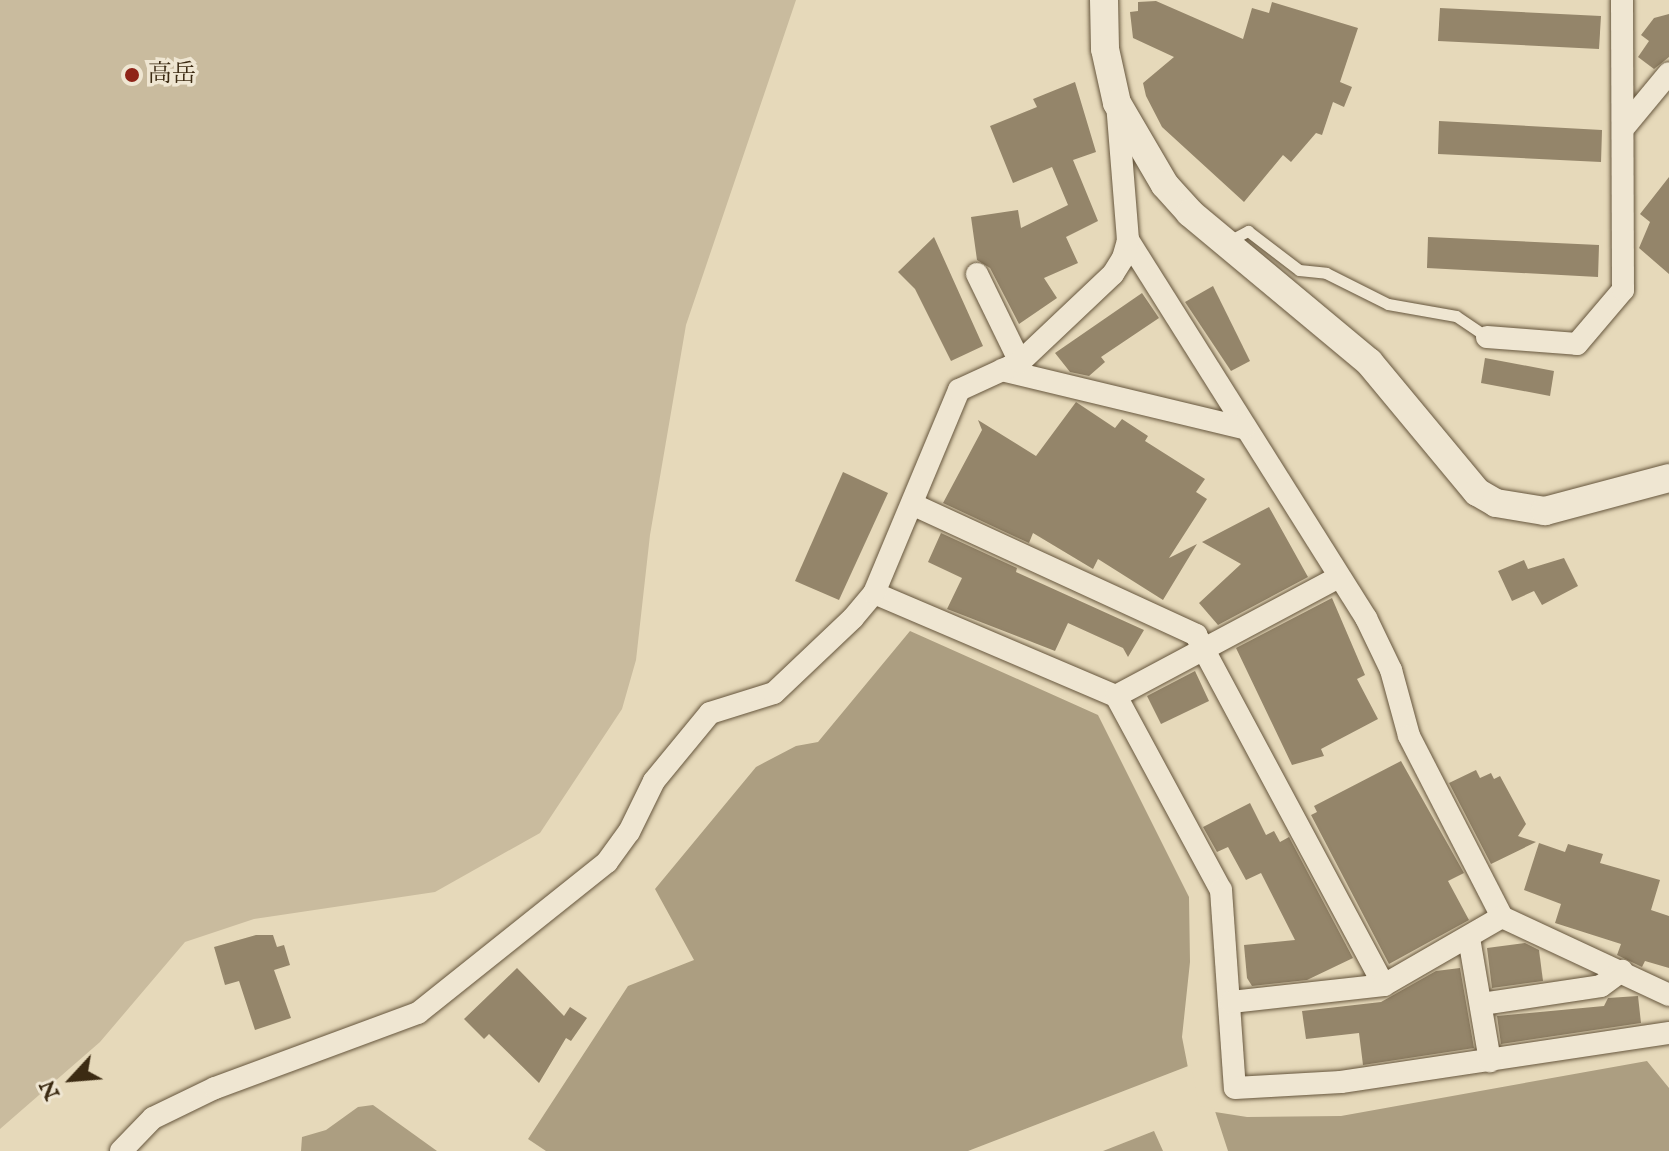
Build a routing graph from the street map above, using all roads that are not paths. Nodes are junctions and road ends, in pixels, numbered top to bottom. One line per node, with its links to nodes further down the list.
1 (1104, 0): 4 (street)
2 (1622, 0): 5 (street)
3 (1669, 73): 5 (street)
4 (1117, 103): 6 (street); 7 (street)
5 (1626, 125): 9 (street)
6 (1128, 240): 10 (street); 11 (street)
7 (1226, 242): 9 (lane); 12 (street)
8 (977, 274): 10 (street)
9 (1487, 337)
10 (1011, 366): 11 (street); 13 (street)
11 (1244, 428): 14 (street)
12 (1669, 478)
13 (914, 505): 15 (street); 16 (street)
14 (1339, 577): 16 (street); 18 (street)
15 (874, 593): 17 (street); 27 (street)
16 (1205, 648): 17 (street); 21 (street)
17 (1116, 696): 23 (street)
18 (1502, 917): 19 (street); 20 (street)
19 (1469, 938): 21 (street); 24 (street)
20 (1622, 971): 22 (street); 24 (street)
21 (1384, 985): 23 (street)
22 (1669, 995)
23 (1231, 1002): 26 (street)
24 (1482, 1004): 26 (street)
25 (1669, 1033): 26 (street)
26 (1490, 1061)
27 (121, 1151)

